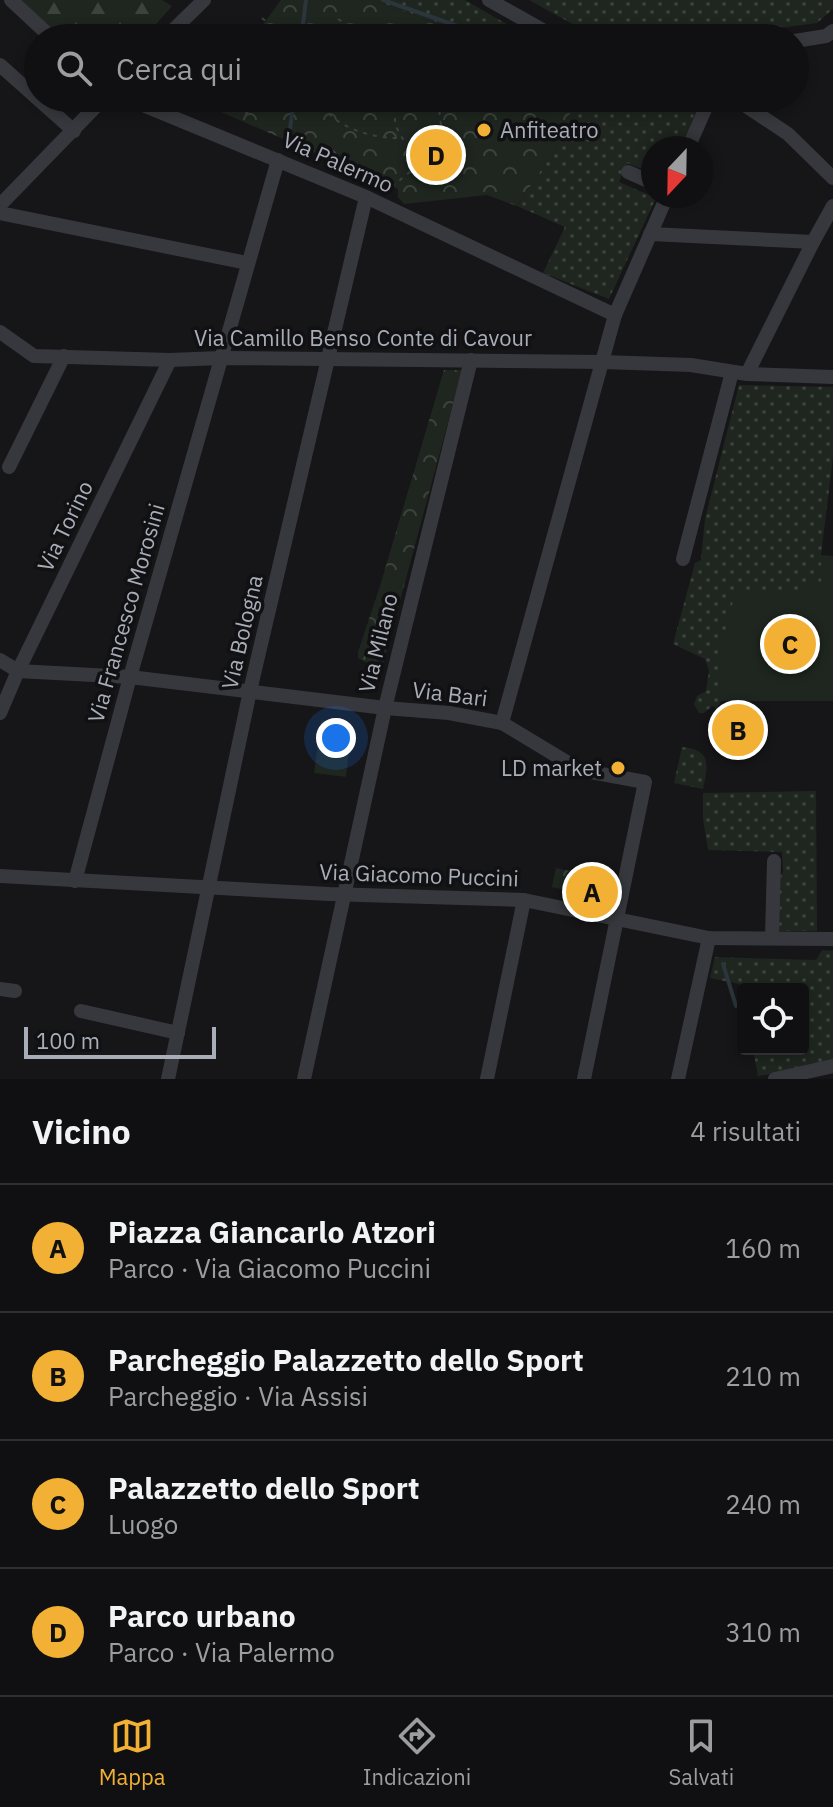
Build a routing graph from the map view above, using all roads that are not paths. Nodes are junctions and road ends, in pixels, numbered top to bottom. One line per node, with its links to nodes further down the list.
1 (11, 0): 4 (street)
2 (204, 0): 5 (street)
3 (489, 0): 6 (street)
4 (37, 24)
5 (179, 24)
6 (532, 24)
7 (833, 31): 8 (street)
8 (809, 39)
9 (0, 65): 10 (street)
10 (24, 86)
11 (53, 112): 16 (street)
12 (91, 112): 16 (street)
13 (160, 112): 18 (street, Via Palermo)
14 (704, 112): 17 (street)
15 (755, 112): 21 (street)
16 (74, 131): 23 (street)
17 (693, 136)
18 (278, 160): 22 (street, Via Palermo); 29 (street, Via Francesco Morosini)
19 (628, 172): 20 (street)
20 (641, 178)
21 (833, 178)
22 (372, 200): 30 (street, Via Palermo); 35 (street, Via Bologna)
23 (0, 205)
24 (833, 206): 28 (street)
25 (662, 208): 27 (street)
26 (0, 213): 29 (street)
27 (650, 234): 28 (street); 30 (street)
28 (813, 242): 38 (street)
29 (247, 263): 33 (street, Via Francesco Morosini)
30 (615, 315): 37 (street)
31 (0, 332): 32 (street, Via Camillo Benso Conte di Cavour)
32 (64, 356): 34 (street, Via Camillo Benso Conte di Cavour); 40 (street)
33 (221, 358): 34 (street, Via Camillo Benso Conte di Cavour); 35 (street, Via Camillo Benso Conte di Cavour); 44 (street, Via Francesco Morosini)
34 (170, 360): 43 (street, Via Torino)
35 (328, 360): 36 (street, Via Camillo Benso Conte di Cavour); 45 (street, Via Bologna)
36 (471, 360): 37 (street, Via Camillo Benso Conte di Cavour); 46 (street, Via Milano)
37 (603, 362): 38 (street, Via Camillo Benso Conte di Cavour); 48 (street)
38 (740, 373): 39 (street, Via Camillo Benso Conte di Cavour); 41 (street)
39 (833, 377)
40 (9, 467)
41 (683, 559)
42 (0, 660): 43 (street, Via Bari)
43 (18, 671): 44 (street, Via Bari); 47 (street, Via Torino)
44 (130, 677): 45 (street, Via Bari); 51 (street, Via Francesco Morosini)
45 (250, 691): 46 (street, Via Bari); 52 (street, Via Bologna)
46 (385, 708): 48 (street, Via Bari); 53 (street, Via Milano)
47 (0, 713)
48 (502, 723): 55 (street, Via Bari)
49 (774, 861): 57 (street)
50 (0, 876): 51 (street, Via Giacomo Puccini)
51 (75, 881): 52 (street, Via Giacomo Puccini)
52 (209, 888): 53 (street, Via Giacomo Puccini); 60 (street, Via Bologna)
53 (345, 895): 54 (street, Via Giacomo Puccini); 63 (street, Via Milano)
54 (524, 900): 55 (street, Via Giacomo Puccini); 64 (street)
55 (616, 918): 56 (street, Via Giacomo Puccini); 65 (street)
56 (709, 938): 57 (street, Via Giacomo Puccini); 66 (street)
57 (772, 938): 58 (street, Via Giacomo Puccini)
58 (833, 939)
59 (81, 1011): 60 (street)
60 (178, 1033): 62 (street, Via Bologna)
61 (833, 1066): 67 (street)
62 (168, 1079)
63 (304, 1079)
64 (487, 1079)
65 (584, 1079)
66 (678, 1079)
67 (775, 1079)

